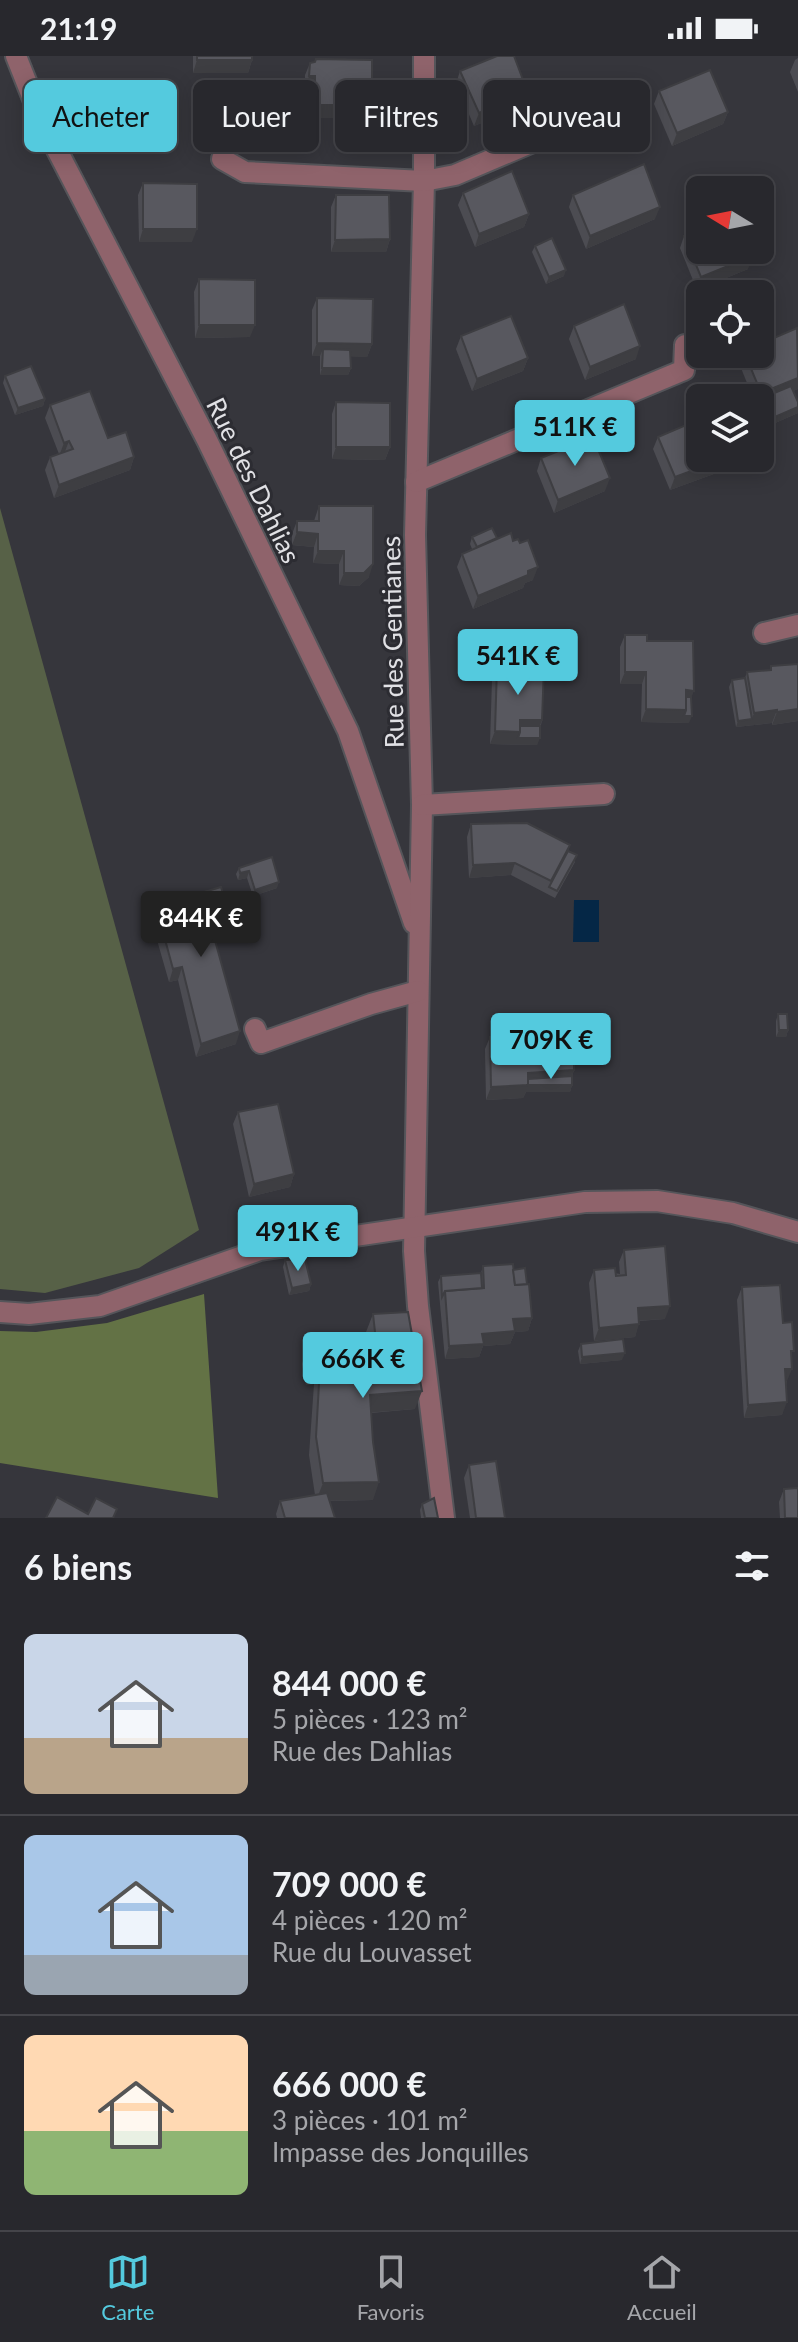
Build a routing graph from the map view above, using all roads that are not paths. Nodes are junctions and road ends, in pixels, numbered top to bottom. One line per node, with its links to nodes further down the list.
1 (16, 56): 12 (street, Rue des Dahlias)
2 (424, 56): 5 (street, Rue des Gentianes)
3 (509, 152): 5 (street)
4 (222, 159): 5 (street)
5 (424, 181): 7 (street, Rue des Gentianes)
6 (685, 345): 7 (street)
7 (416, 482): 11 (street, Rue des Gentianes)
8 (798, 625): 9 (street)
9 (764, 633)
10 (604, 794): 11 (street)
11 (422, 805): 12 (street, Rue des Gentianes)
12 (419, 938): 13 (street, Rue des Gentianes)
13 (418, 991): 14 (street); 15 (street, Rue des Gentianes)
14 (255, 1029)
15 (414, 1226): 16 (street); 17 (street); 18 (street, Rue des Gentianes)
16 (798, 1232)
17 (0, 1312)
18 (444, 1518)

